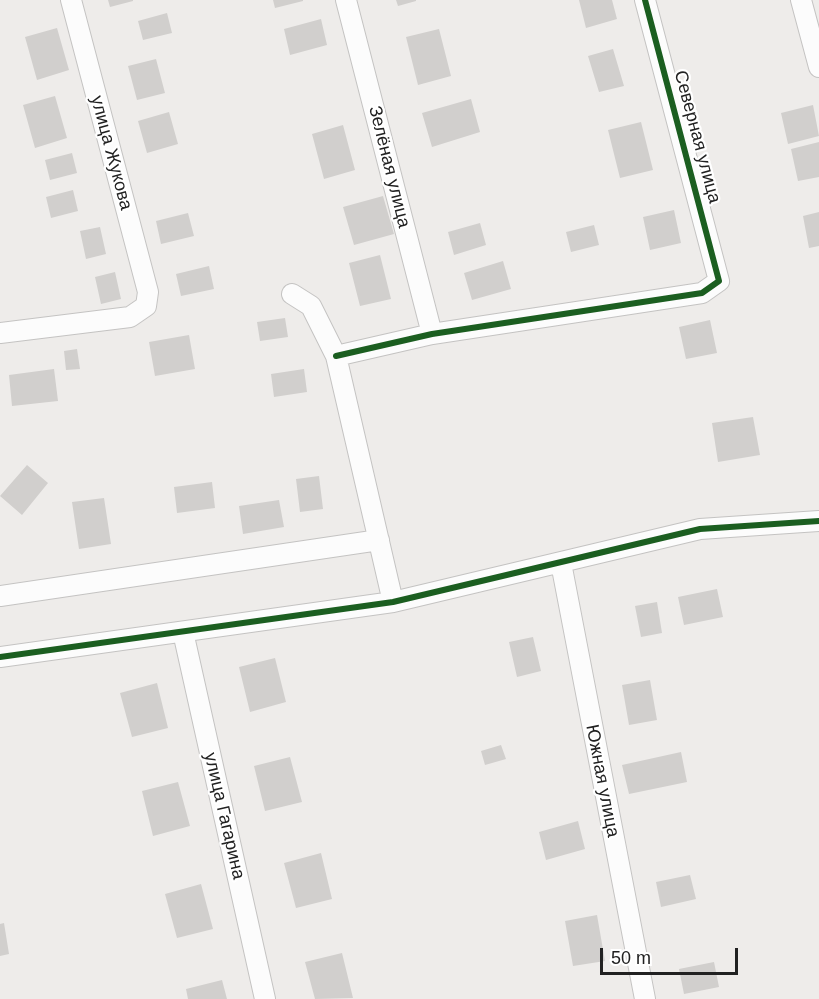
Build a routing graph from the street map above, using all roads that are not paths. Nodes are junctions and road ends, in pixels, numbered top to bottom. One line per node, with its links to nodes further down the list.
1 (71, 0): 7 (street, улица Жукова)
2 (346, 0): 8 (street, Зелёная улица)
3 (645, 0): 8 (street, Северная улица)
4 (801, 0): 5 (street)
5 (819, 67)
6 (292, 294): 9 (street)
7 (0, 333)
8 (432, 334): 9 (street)
9 (336, 356): 11 (street)
10 (819, 521): 12 (street)
11 (379, 540): 13 (street); 14 (street)
12 (561, 563): 14 (street); 18 (street, Южная улица)
13 (0, 596)
14 (393, 602): 15 (street)
15 (183, 632): 16 (street); 17 (street, улица Гагарина)
16 (0, 657)
17 (266, 999)
18 (645, 999)

